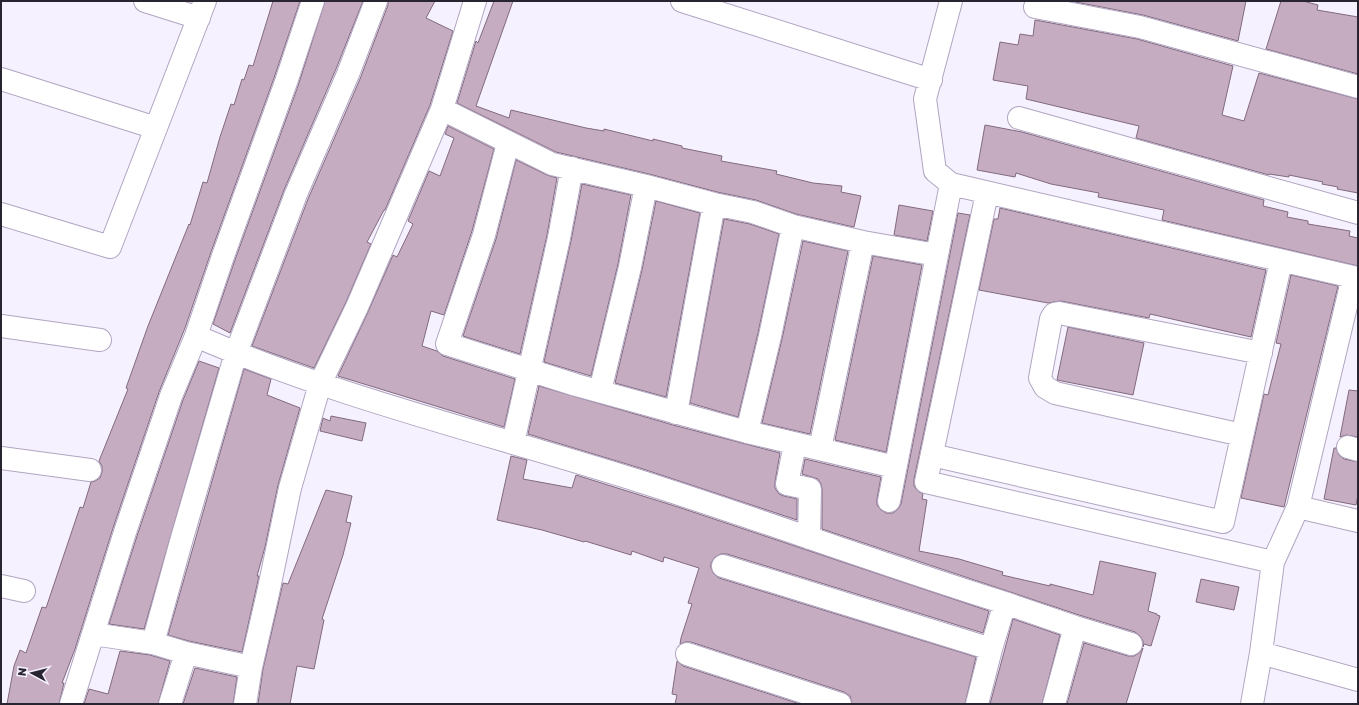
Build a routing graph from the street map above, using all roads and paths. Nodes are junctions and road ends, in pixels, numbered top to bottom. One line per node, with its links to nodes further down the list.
1 (145, 1): 8 (street)
2 (313, 1): 28 (street)
3 (376, 1): 30 (street)
4 (475, 1): 12 (street)
5 (682, 1): 10 (street)
6 (952, 1): 10 (street)
7 (1035, 7): 11 (street)
8 (202, 9): 14 (street)
9 (1, 80): 14 (street)
10 (930, 80): 17 (street)
11 (1358, 87)
12 (442, 109): 15 (street); 33 (street)
13 (1019, 118): 21 (street)
14 (156, 128): 22 (street)
15 (508, 143): 16 (street); 32 (street)
16 (572, 168): 18 (street); 32 (street)
17 (951, 184): 19 (street); 25 (street)
18 (646, 186): 20 (street); 34 (street)
19 (987, 193): 26 (street); 41 (street)
20 (714, 204): 23 (street); 35 (street)
21 (1358, 213)
22 (1, 214)
23 (793, 226): 24 (street); 36 (street)
24 (864, 242): 25 (street); 40 (street)
25 (937, 255): 43 (street)
26 (1281, 261): 31 (street); 46 (street)
27 (1, 326): 29 (street)
28 (196, 336): 30 (street); 57 (street)
29 (100, 340)
30 (236, 353): 33 (street); 58 (street)
31 (1261, 353): 37 (street); 37 (street)
32 (530, 370): 34 (street); 38 (street)
33 (320, 384): 38 (street); 64 (street)
34 (600, 391): 35 (street)
35 (676, 413): 36 (street)
36 (747, 432): 39 (street)
37 (1242, 435): 48 (street)
38 (513, 443): 49 (street)
39 (795, 444): 40 (street); 49 (street)
40 (820, 449): 43 (street)
41 (932, 455): 48 (street); 50 (street)
42 (1, 458): 44 (street)
43 (895, 467): 45 (street)
44 (90, 470)
45 (889, 501)
46 (1298, 507): 47 (street); 51 (street)
47 (1358, 521)
48 (1223, 522): 50 (street)
49 (809, 538): 55 (street)
50 (1217, 549): 51 (street)
51 (1273, 562): 62 (street)
52 (723, 566): 60 (street)
53 (1, 586): 54 (street)
54 (24, 590)
55 (1005, 603): 56 (street); 60 (street)
56 (1075, 627): 59 (street); 71 (street)
57 (93, 634): 58 (street); 66 (street)
58 (153, 643): 61 (street)
59 (1131, 644)
60 (991, 649): 70 (street)
61 (186, 653): 64 (street); 67 (street)
62 (1261, 653): 65 (street); 72 (street)
63 (687, 654): 69 (street)
64 (251, 667): 68 (street)
65 (1358, 680)
66 (71, 704)
67 (170, 704)
68 (245, 704)
69 (840, 704)
70 (977, 704)
71 (1054, 704)
72 (1252, 704)

